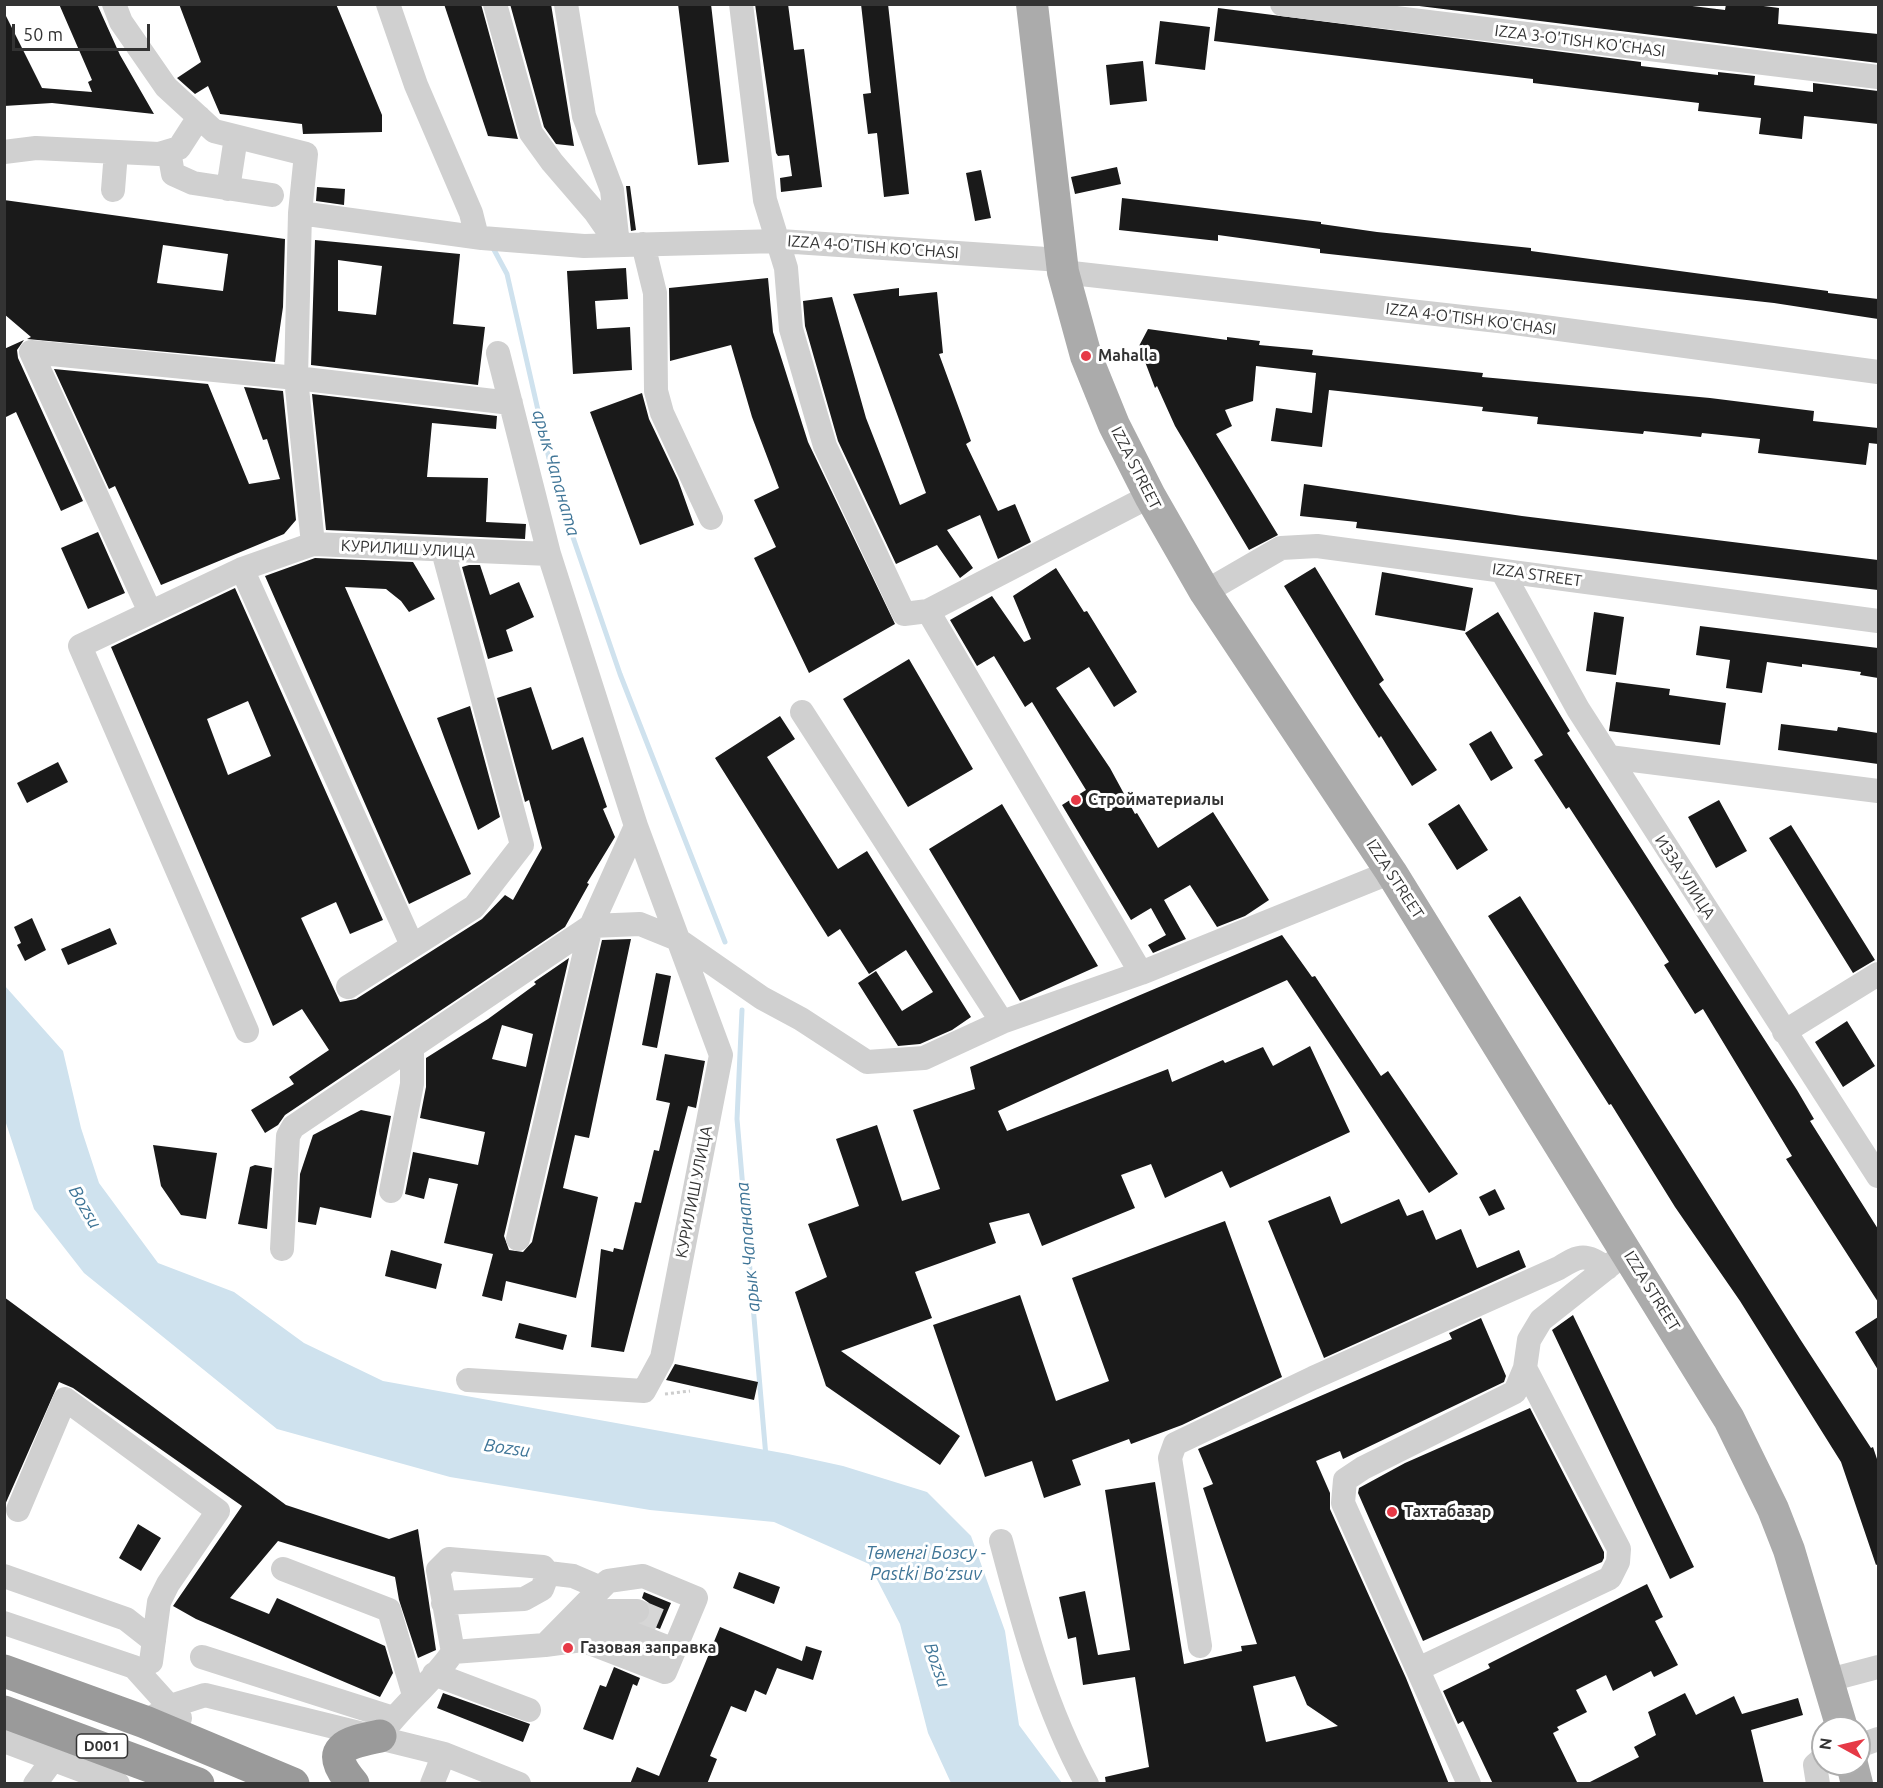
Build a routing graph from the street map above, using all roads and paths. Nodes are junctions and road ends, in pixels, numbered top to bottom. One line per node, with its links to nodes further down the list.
1 (114, 4): 9 (street)
2 (388, 4): 18 (street)
3 (495, 4): 20 (street)
4 (566, 4): 20 (street)
5 (741, 4): 19 (street, IZZA 4-O'TISH KO'CHASI)
6 (1032, 4): 21 (main road, IZZA STREET)
7 (1282, 4): 8 (street, IZZA 3-O'TISH KO'CHASI)
8 (1878, 77)
9 (199, 117): 10 (street); 11 (street)
10 (236, 137): 14 (street); 17 (street)
11 (169, 151): 13 (street); 14 (street)
12 (4, 152): 13 (street)
13 (116, 152): 15 (street)
14 (228, 189): 16 (street)
15 (113, 190)
16 (272, 195)
17 (300, 213): 18 (street); 24 (street)
18 (479, 238): 20 (street)
19 (780, 241): 20 (street); 21 (street, IZZA 4-O'TISH KO'CHASI); 34 (street)
20 (632, 245): 27 (street)
21 (1062, 266): 23 (street, IZZA 4-O'TISH KO'CHASI); 26 (main road, IZZA STREET)
22 (498, 353): 25 (street)
23 (1878, 372)
24 (296, 378): 25 (street); 28 (street); 35 (street)
25 (511, 403): 30 (street)
26 (1150, 496): 33 (main road, IZZA STREET); 34 (street)
27 (711, 519)
28 (313, 544): 29 (street, КУРИЛИШ УЛИЦА); 31 (street)
29 (443, 550): 30 (street, КУРИЛИШ УЛИЦА); 44 (street)
30 (549, 554): 40 (street, КУРИЛИШ УЛИЦА)
31 (242, 569): 35 (street); 44 (street)
32 (1502, 571): 33 (street, IZZA STREET); 36 (street, IZZA STREET); 38 (street, ИЗЗА УЛИЦА)
33 (1205, 592): 41 (main road, IZZA STREET)
34 (928, 611): 45 (street)
35 (150, 612): 49 (street)
36 (1878, 621)
37 (802, 712): 48 (street)
38 (1609, 757): 39 (street); 50 (street, ИЗЗА УЛИЦА)
39 (1878, 791)
40 (636, 826): 42 (street); 43 (street, КУРИЛИШ УЛИЦА)
41 (1391, 872): 45 (street); 56 (main road, IZZA STREET)
42 (591, 926): 43 (street); 51 (street); 54 (street)
43 (677, 939): 48 (street); 58 (street, КУРИЛИШ УЛИЦА)
44 (412, 945): 47 (street)
45 (1141, 973): 48 (street)
46 (1878, 974): 50 (street)
47 (348, 987)
48 (1002, 1022)
49 (247, 1031)
50 (1784, 1032): 52 (street, ИЗЗА УЛИЦА)
51 (412, 1047): 53 (street); 55 (street)
52 (1876, 1168)
53 (391, 1191)
54 (518, 1239)
55 (282, 1249)
56 (1617, 1259): 57 (street); 73 (street); 81 (main road, IZZA STREET)
57 (1525, 1368): 78 (street); 78 (street)
58 (468, 1380)
59 (690, 1391): 60 (path)
60 (671, 1395)
61 (18, 1510): 75 (street)
62 (1000, 1541): 98 (street)
63 (283, 1569): 82 (street)
64 (548, 1573): 66 (street); 67 (street); 67 (street)
65 (4, 1576): 75 (street)
66 (601, 1588): 71 (street); 72 (street)
67 (443, 1603): 74 (street)
68 (4, 1611): 75 (street)
69 (637, 1611): 71 (street)
70 (4, 1623): 85 (street)
71 (582, 1640): 72 (street)
72 (545, 1646): 74 (street)
73 (1200, 1646)
74 (453, 1652): 80 (street)
75 (154, 1656): 85 (street)
76 (202, 1658): 87 (street)
77 (1878, 1667): 81 (street)
78 (1418, 1669): 99 (street)
79 (4, 1671): 85 (highway, D001)
80 (434, 1674): 82 (street); 83 (street)
81 (1829, 1680): 86 (main road, IZZA STREET)
82 (414, 1695): 87 (street)
83 (529, 1710)
84 (4, 1712): 93 (highway, D001)
85 (158, 1714): 87 (street); 94 (highway, D001)
86 (1839, 1716)
87 (386, 1727): 89 (street); 95 (highway)
88 (4, 1741): 90 (street)
89 (444, 1754): 96 (street); 97 (street)
90 (54, 1758): 91 (street); 92 (street)
91 (35, 1784)
92 (118, 1784)
93 (198, 1784)
94 (293, 1784)
95 (353, 1784)
96 (432, 1784)
97 (519, 1784)
98 (1087, 1784)
99 (1469, 1784)

